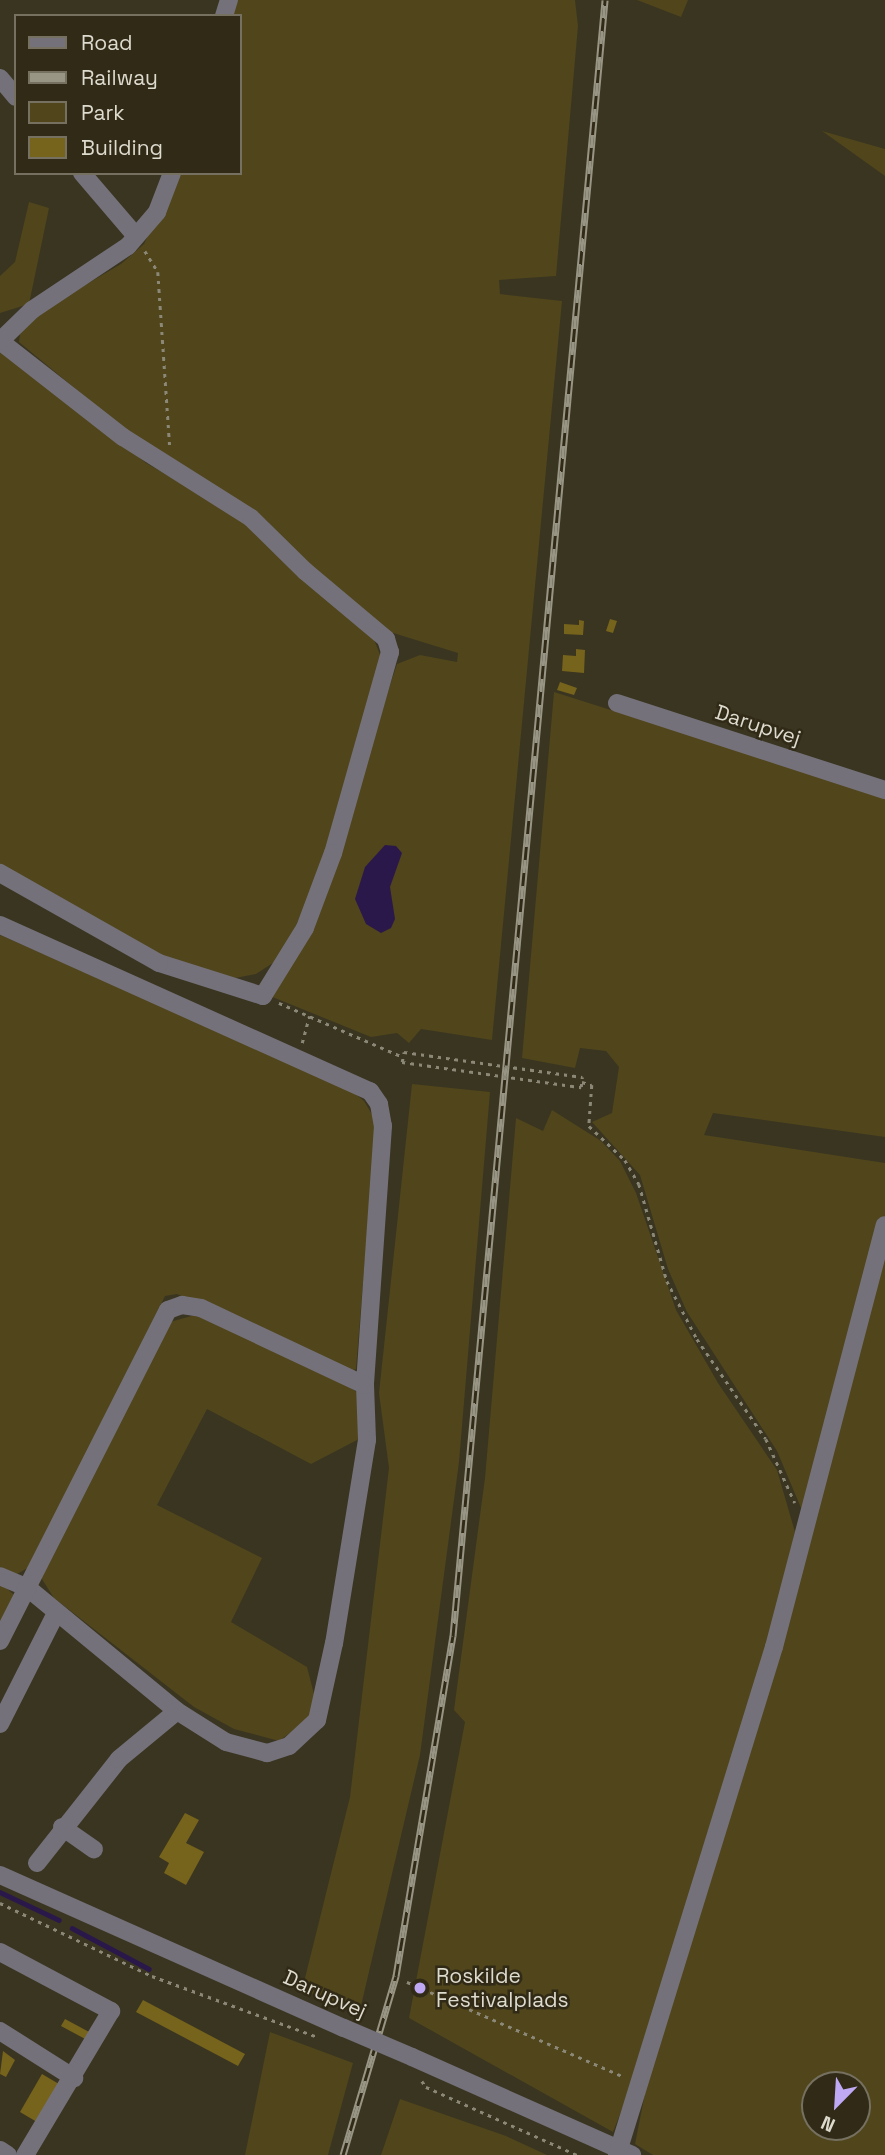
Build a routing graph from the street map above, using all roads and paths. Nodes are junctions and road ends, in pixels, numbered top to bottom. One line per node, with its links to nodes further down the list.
1 (0, 78): 2 (street)
2 (14, 94)
3 (84, 175): 5 (street)
4 (171, 175): 5 (street)
5 (136, 236): 6 (street); 7 (path)
6 (0, 341): 7 (street)
7 (163, 462): 12 (street)
8 (617, 703): 9 (street, Darupvej)
9 (885, 790)
10 (0, 873): 12 (street)
11 (0, 925): 15 (street)
12 (263, 996): 13 (path)
13 (309, 1016): 14 (path); 15 (path)
14 (403, 1054): 16 (path, bridge); 16 (path, bridge)
15 (298, 1059): 18 (street)
16 (582, 1079): 19 (path)
17 (885, 1225): 19 (street)
18 (365, 1385): 21 (street); 24 (street)
19 (804, 1529): 37 (street)
20 (0, 1576): 21 (street)
21 (27, 1588): 22 (street); 23 (street)
22 (56, 1613): 24 (street); 25 (street)
23 (0, 1641)
24 (177, 1711): 26 (street)
25 (0, 1724)
26 (62, 1827): 27 (street); 28 (street)
27 (94, 1849)
28 (37, 1863)
29 (0, 1875): 34 (street, Darupvej)
30 (0, 1903): 34 (path)
31 (0, 1952): 36 (street)
32 (407, 1982): 37 (path)
33 (0, 2031): 36 (street)
34 (337, 2031): 39 (street, Darupvej, bridge)
35 (418, 2075): 42 (path)
36 (74, 2078): 41 (street)
37 (637, 2082): 39 (street)
38 (0, 2150): 40 (street)
39 (623, 2153)
40 (8, 2155)
41 (26, 2155)
42 (577, 2155)

